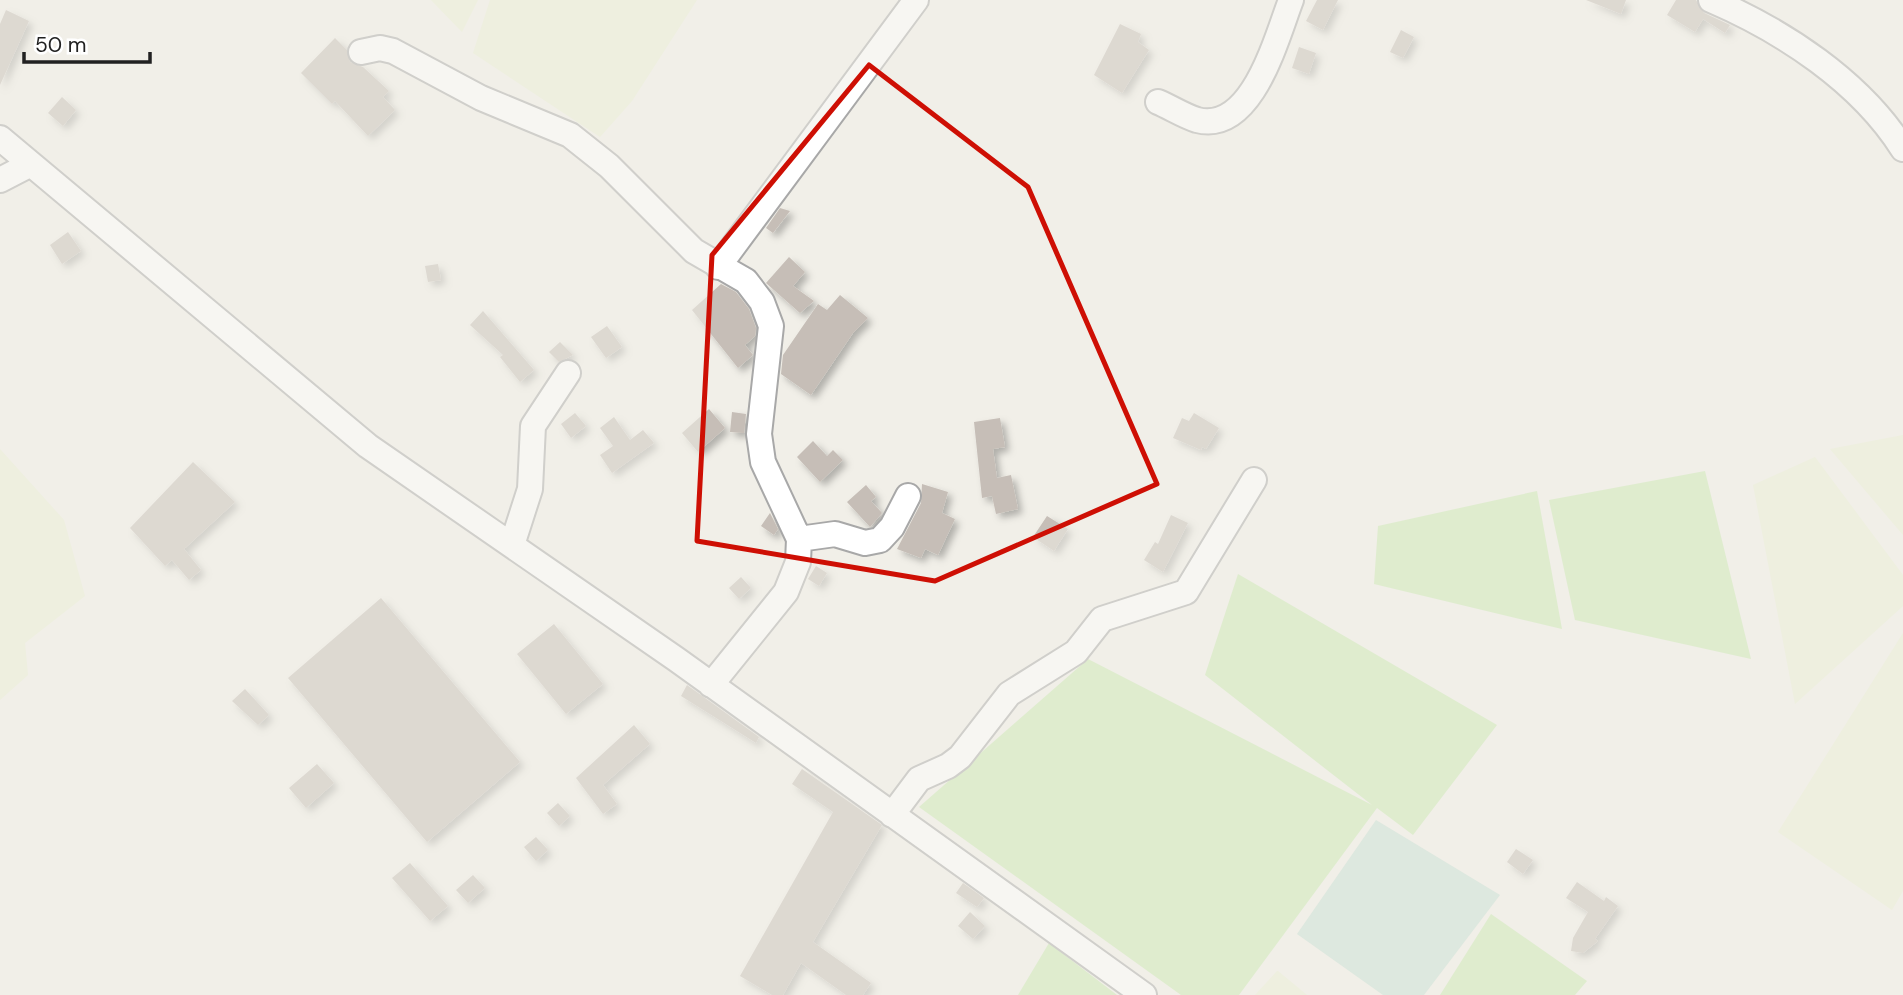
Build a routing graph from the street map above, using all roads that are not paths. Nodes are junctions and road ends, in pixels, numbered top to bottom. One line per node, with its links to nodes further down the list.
1 (916, 0): 10 (street)
2 (1291, 0): 5 (street)
3 (1711, 0): 7 (street)
4 (361, 52): 10 (street)
5 (1158, 102)
6 (0, 138): 8 (street)
7 (1903, 149)
8 (29, 165): 9 (street); 15 (street)
9 (0, 180)
10 (718, 267): 14 (street)
11 (568, 373): 15 (street)
12 (1254, 480): 17 (street)
13 (908, 496): 14 (street)
14 (799, 539): 16 (street)
15 (512, 545): 16 (street)
16 (711, 685): 17 (street)
17 (892, 815): 18 (street)
18 (1144, 995)

